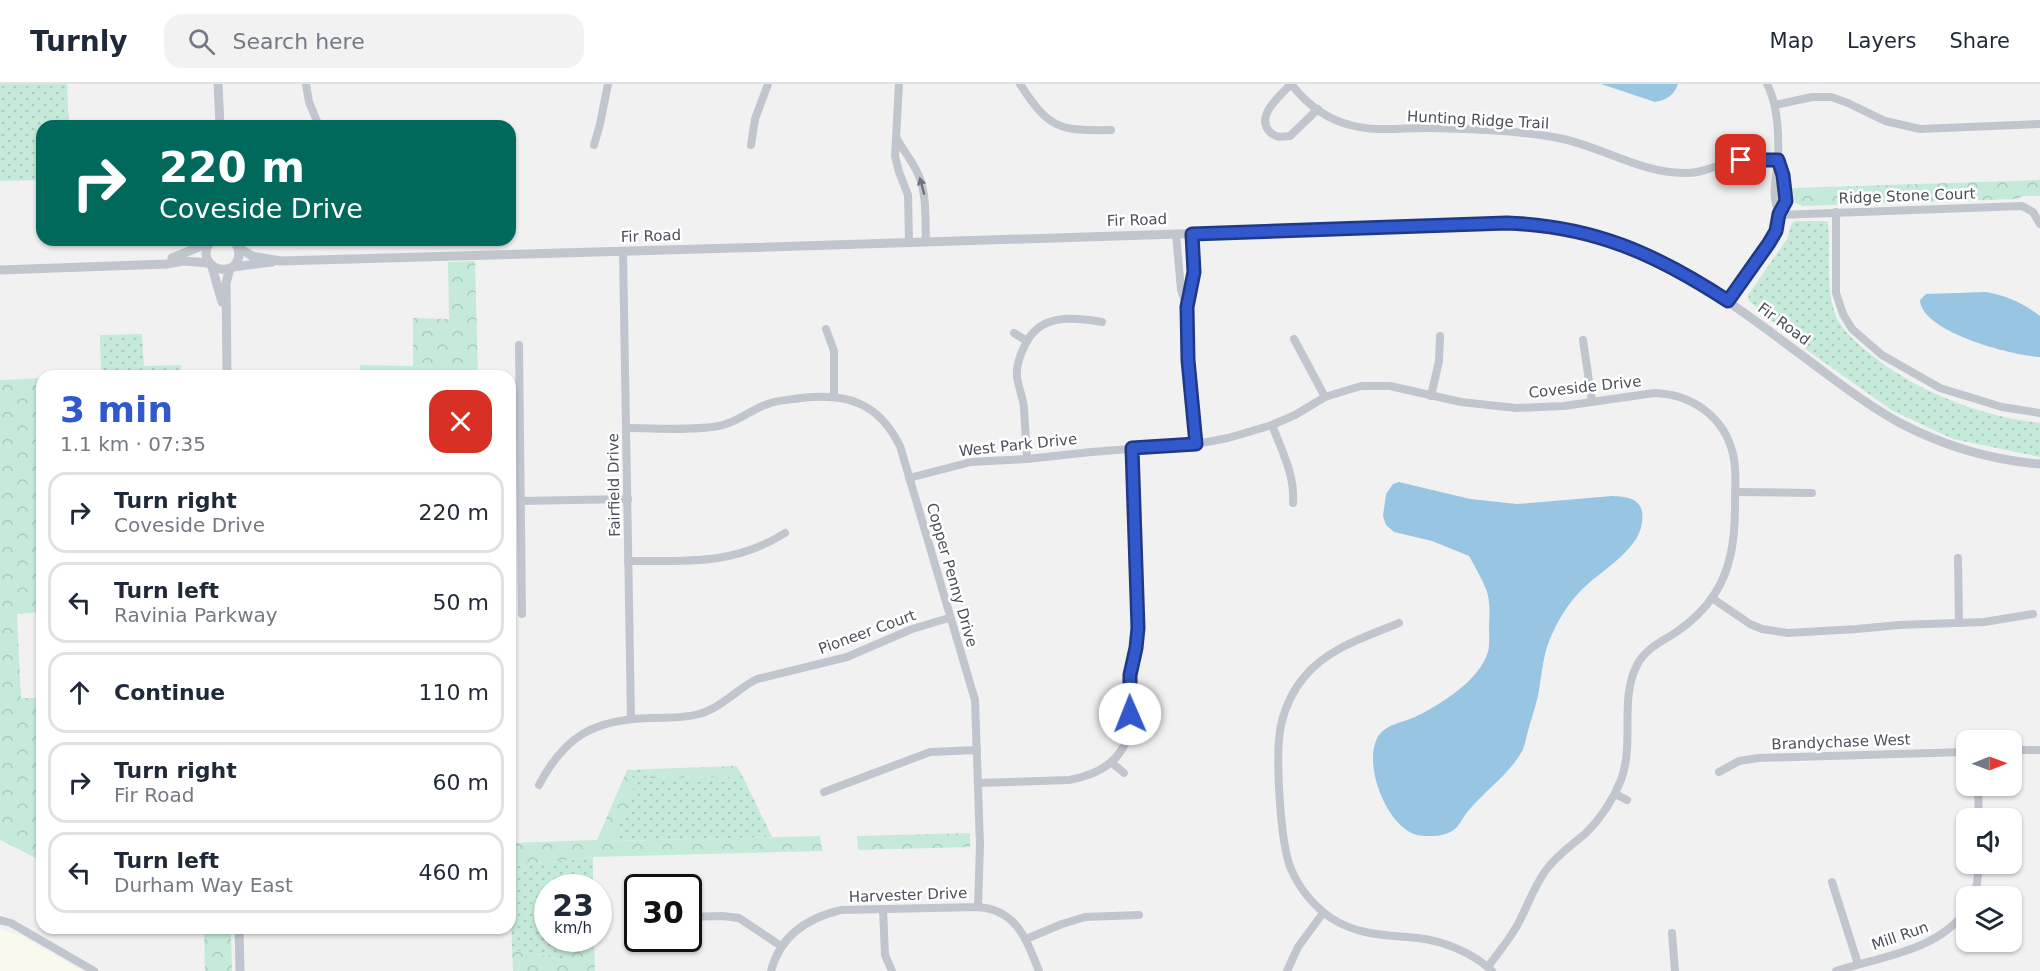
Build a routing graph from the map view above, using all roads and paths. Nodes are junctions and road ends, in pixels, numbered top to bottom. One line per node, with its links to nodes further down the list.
1 (218, 84): 11 (street)
2 (306, 84): 12 (street)
3 (608, 84): 16 (street)
4 (768, 84): 17 (street)
5 (899, 84): 15 (street)
6 (1020, 84): 14 (street)
7 (1292, 84): 10 (street, Hunting Ridge Trail); 10 (street)
8 (1767, 84): 9 (street)
9 (1775, 105): 13 (street); 18 (street)
10 (1318, 109): 18 (street, Hunting Ridge Trail)
11 (220, 120)
12 (316, 120)
13 (2040, 124)
14 (1111, 130)
15 (897, 138): 24 (street); 25 (street, one-way to 15)
16 (594, 145)
17 (751, 145)
18 (1778, 160): 20 (street)
19 (1836, 212): 20 (street, Ridge Stone Court); 21 (street, Ridge Stone Court); 52 (street)
20 (1779, 214): 36 (street)
21 (2040, 224)
22 (1176, 234): 23 (street, Fir Road); 25 (street, Fir Road); 37 (street)
23 (1192, 234): 36 (street, Fir Road); 37 (street)
24 (909, 241): 25 (street, Fir Road); 30 (street, Fir Road)
25 (926, 241)
26 (202, 246): 32 (street)
27 (208, 246): 33 (street)
28 (236, 246): 34 (street)
29 (240, 246): 31 (street, Fir Road)
30 (623, 252): 31 (street, Fir Road); 54 (street, Fairfield Drive)
31 (280, 261): 34 (street, Fir Road)
32 (150, 265): 33 (street); 35 (street)
33 (210, 265): 34 (street, Fir Road); 38 (street)
34 (231, 267): 38 (street)
35 (0, 270)
36 (1728, 301): 58 (street, Fir Road)
37 (1187, 307): 55 (street)
38 (226, 317): 47 (street)
39 (1102, 322): 45 (street)
40 (826, 329): 48 (street)
41 (1014, 333): 45 (street)
42 (1440, 336): 49 (street)
43 (1294, 339): 50 (street)
44 (1583, 340): 51 (street)
45 (1027, 341): 57 (street)
46 (519, 345): 63 (street)
47 (227, 370)
48 (834, 396): 54 (street); 59 (street, Copper Penny Drive)
49 (1431, 396): 50 (street, Coveside Drive); 51 (street, Coveside Drive)
50 (1325, 397): 53 (street, Coveside Drive)
51 (1592, 401): 60 (street, Coveside Drive)
52 (2040, 413)
53 (1272, 425): 55 (street, Coveside Drive); 64 (street)
54 (627, 428): 62 (street, Fairfield Drive)
55 (1196, 444): 56 (street, Coveside Drive)
56 (1132, 448): 57 (street, West Park Drive); 79 (street)
57 (1027, 459): 59 (street, West Park Drive)
58 (2040, 464)
59 (909, 478): 71 (street, Copper Penny Drive)
60 (1735, 492): 61 (street); 68 (street, Coveside Drive)
61 (1812, 493)
62 (627, 499): 63 (street); 67 (street, Fairfield Drive)
63 (521, 501): 69 (street)
64 (1293, 503)
65 (785, 533): 67 (street)
66 (1958, 558): 73 (street)
67 (628, 561): 74 (street, Fairfield Drive)
68 (1712, 598): 73 (street); 85 (street, Coveside Drive)
69 (522, 614)
70 (2033, 614): 73 (street)
71 (949, 618): 74 (street, Pioneer Court); 75 (street, Copper Penny Drive)
72 (1399, 623): 90 (street)
73 (1959, 623)
74 (631, 719): 83 (street, Pioneer Court)
75 (977, 750): 82 (street, Copper Penny Drive); 84 (street)
76 (2022, 750): 77 (street)
77 (2040, 750)
78 (1956, 752): 80 (street, Brandychase West)
79 (1112, 762): 81 (street); 82 (street)
80 (1719, 772)
81 (1124, 773)
82 (978, 783): 88 (street, Copper Penny Drive)
83 (538, 785)
84 (824, 792)
85 (1615, 794): 86 (street); 100 (street, Coveside Drive)
86 (1627, 800)
87 (1832, 882): 99 (street)
88 (978, 907): 89 (street, Harvester Drive); 97 (street, Harvester Drive)
89 (883, 909): 98 (street, Harvester Drive); 105 (street)
90 (1323, 913): 100 (street); 107 (street)
91 (1139, 915): 97 (street)
92 (702, 917): 98 (street)
93 (0, 920): 102 (street)
94 (1956, 924): 99 (street, Mill Run)
95 (1672, 933): 101 (street)
96 (239, 934): 103 (street)
97 (1026, 939): 106 (street, Harvester Drive)
98 (782, 945): 104 (street, Harvester Drive)
99 (1858, 964): 108 (street, Mill Run)
100 (1490, 969)
101 (1675, 970)
102 (94, 971)
103 (240, 971)
104 (771, 971)
105 (892, 971)
106 (1039, 971)
107 (1287, 971)
108 (1836, 971)

